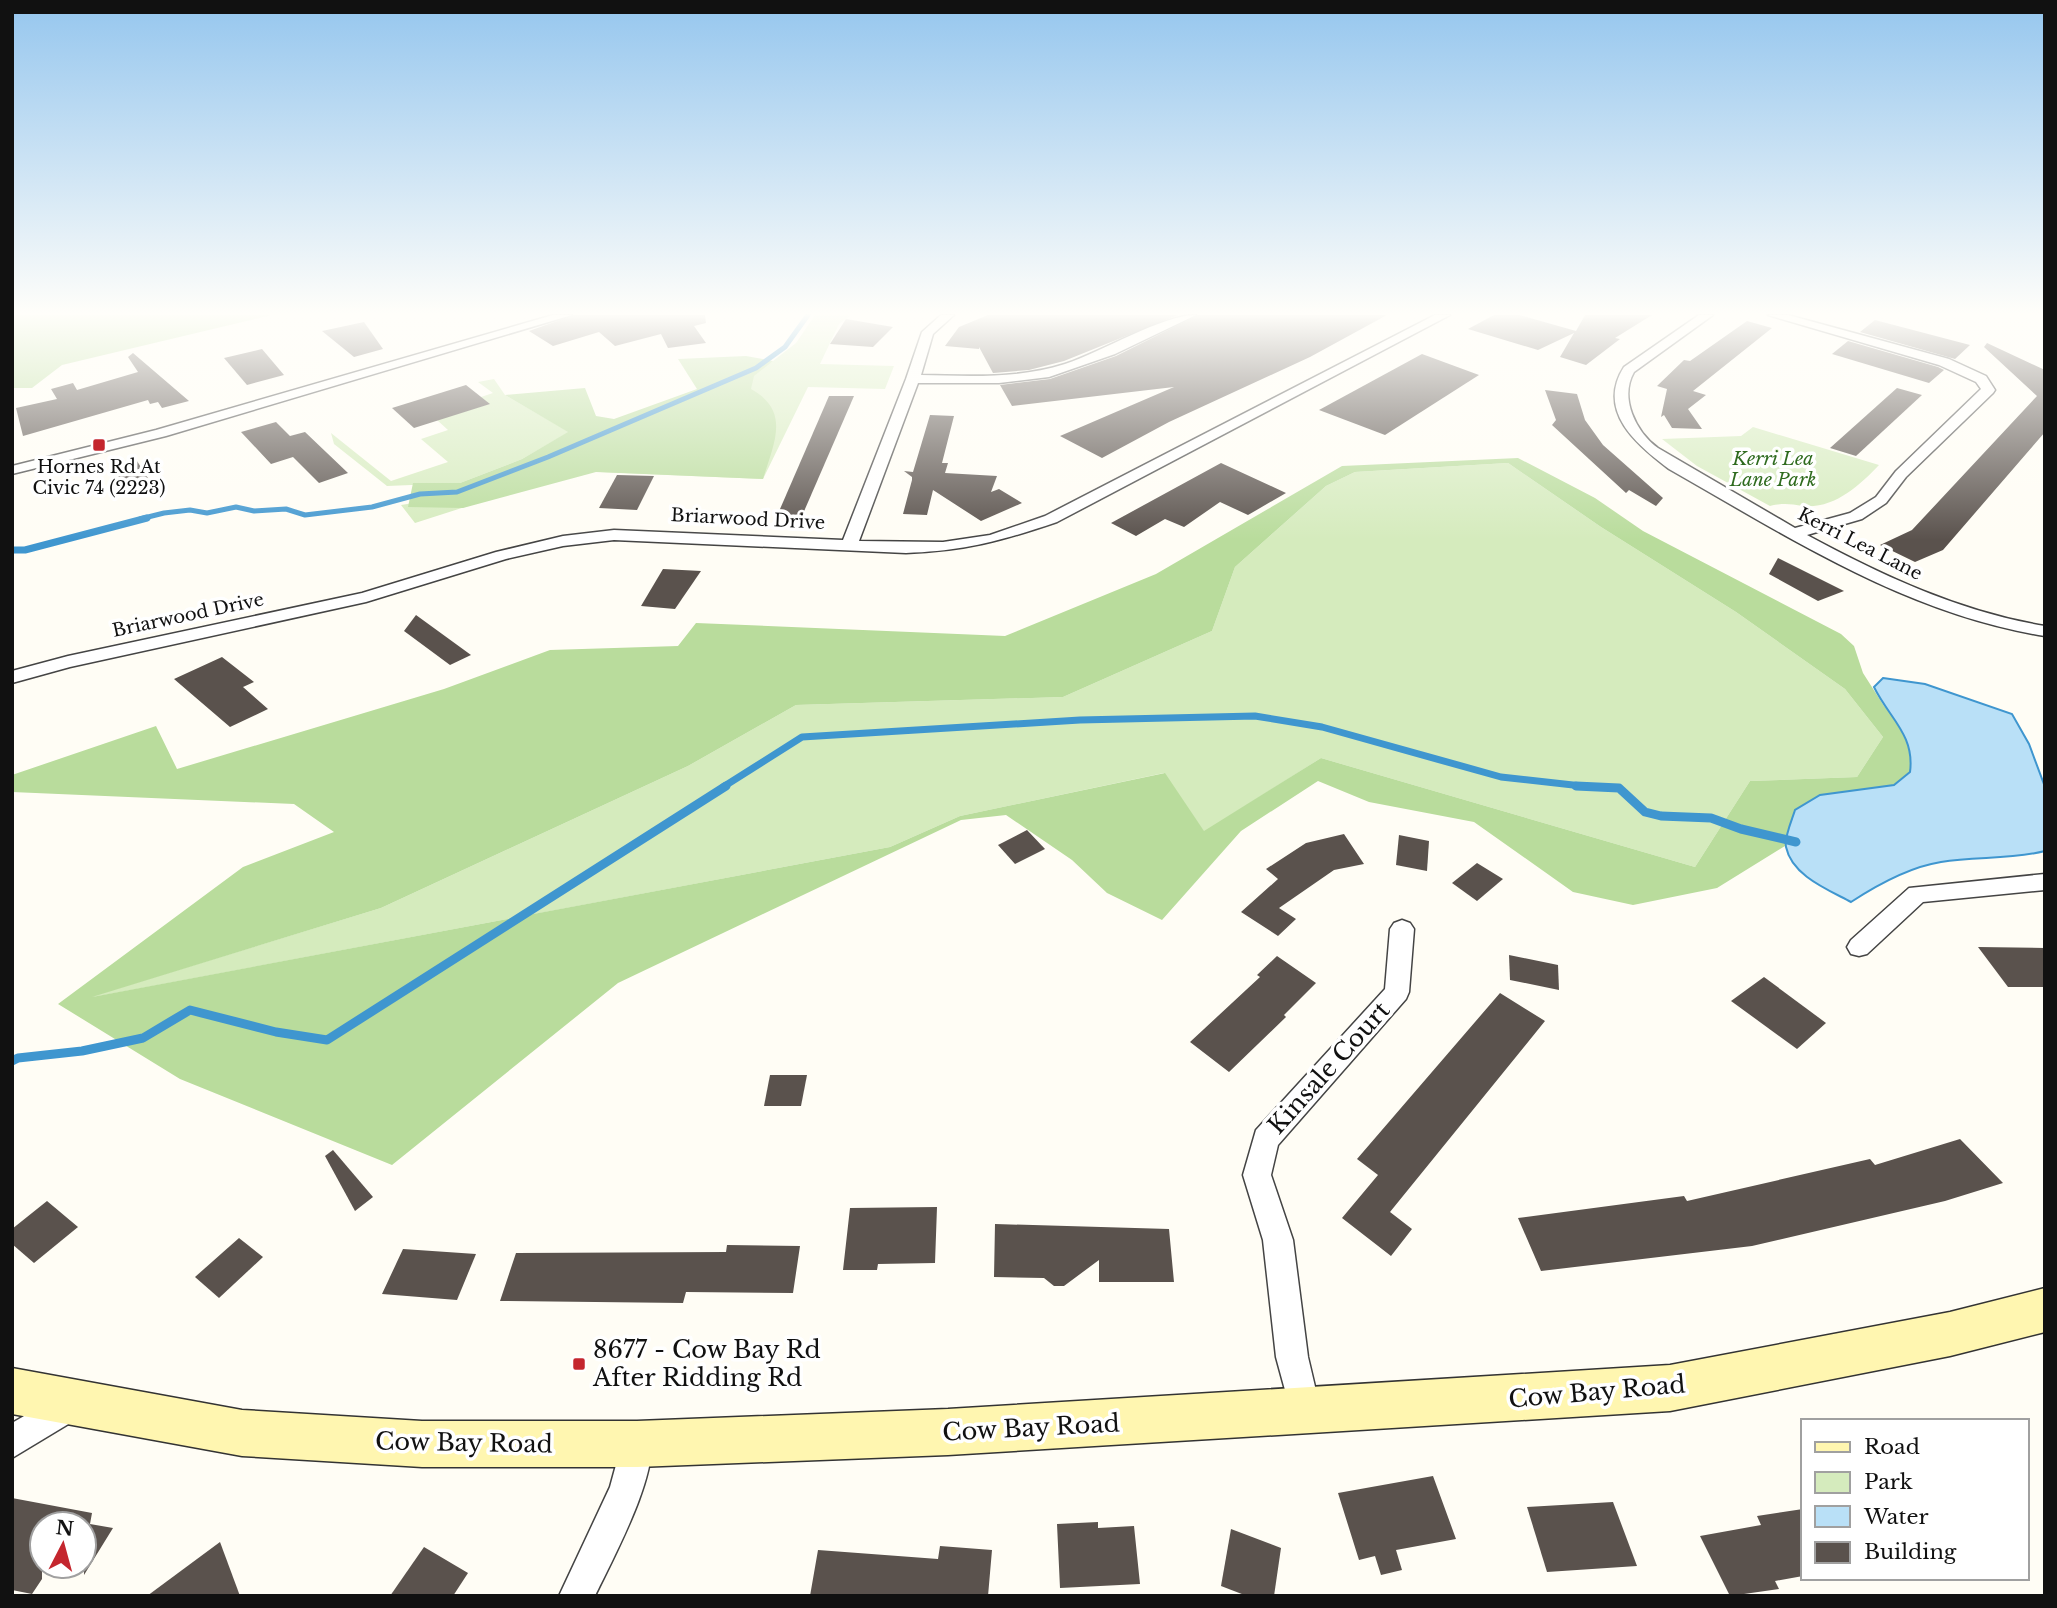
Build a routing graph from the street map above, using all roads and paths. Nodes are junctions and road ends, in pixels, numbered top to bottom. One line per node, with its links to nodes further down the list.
1 (308, 390): 6 (street)
2 (910, 390): 8 (street)
3 (1299, 390): 8 (street, Briarwood Drive)
4 (1620, 390): 7 (street, Kerri Lea Lane)
5 (1988, 390): 7 (street)
6 (12, 470)
7 (1796, 533): 9 (street, Kerri Lea Lane)
8 (849, 545): 10 (street, Briarwood Drive)
9 (2045, 631)
10 (12, 677)
11 (2045, 882): 13 (street)
12 (1402, 929): 17 (street, Kinsale Court)
13 (1859, 947)
14 (2045, 1310): 17 (main road, Cow Bay Road)
15 (12, 1391): 16 (main road, Cow Bay Road)
16 (73, 1403): 18 (street); 19 (main road, Cow Bay Road)
17 (1306, 1412): 19 (main road, Cow Bay Road)
18 (12, 1442)
19 (637, 1444): 20 (street)
20 (577, 1596)

